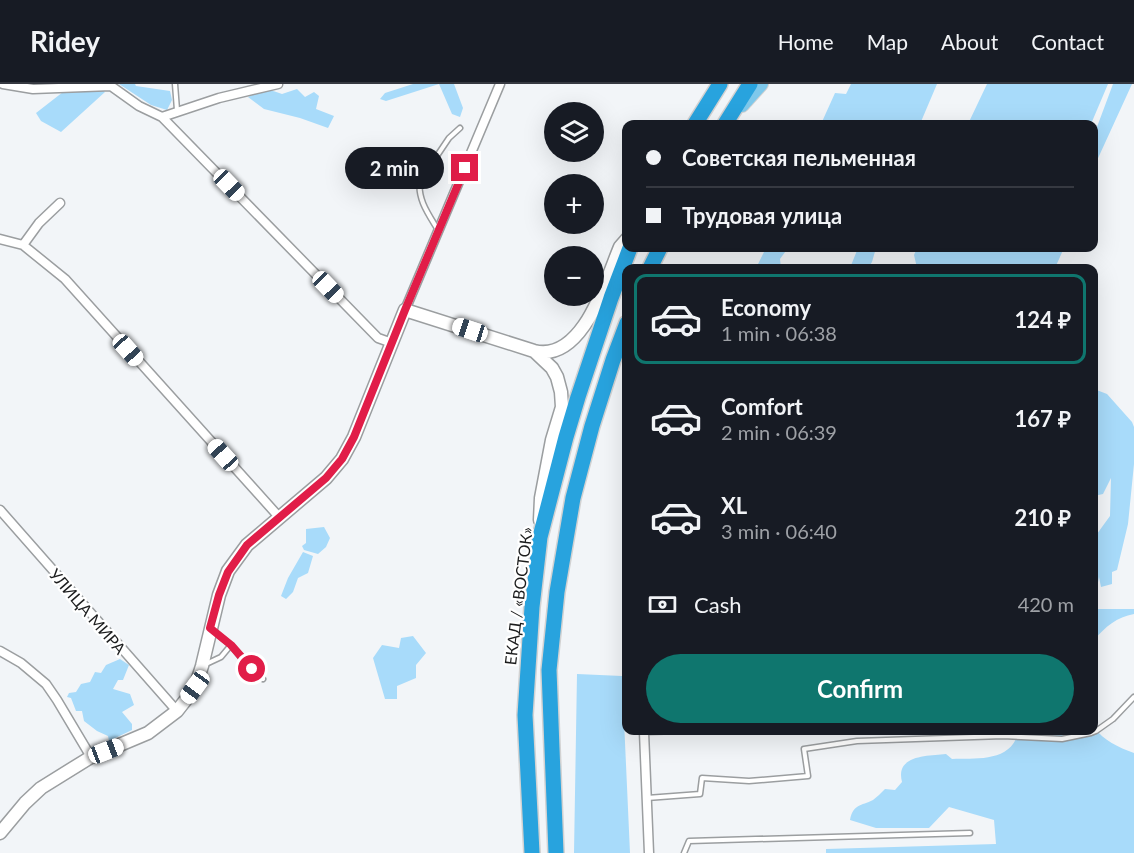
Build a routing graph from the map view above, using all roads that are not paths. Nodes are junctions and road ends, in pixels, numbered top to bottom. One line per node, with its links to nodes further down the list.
1 (3, 84): 9 (street)
2 (175, 84): 8 (lane)
3 (278, 84): 8 (street)
4 (500, 84): 15 (street)
5 (720, 84): 10 (highway)
6 (750, 84): 11 (highway)
7 (761, 84): 12 (main road)
8 (178, 112): 9 (street)
9 (162, 117): 22 (street)
10 (698, 120)
11 (727, 120)
12 (728, 120)
13 (460, 128): 15 (lane)
14 (60, 203): 17 (street)
15 (439, 230): 20 (street)
16 (0, 240): 17 (street)
17 (23, 245): 25 (street)
18 (622, 245): 23 (main road)
19 (622, 269): 26 (highway, ЕКАД / «ВОСТОК»)
20 (405, 310): 22 (main road); 23 (main road)
21 (622, 336): 42 (highway)
22 (392, 343): 25 (main road)
23 (534, 351): 26 (main road)
24 (0, 510): 33 (street, УЛИЦА МИРА)
25 (280, 518): 27 (main road)
26 (540, 537): 41 (highway, ЕКАД / «ВОСТОК»)
27 (210, 628): 28 (lane); 30 (main road)
28 (231, 645): 30 (lane); 31 (lane)
29 (0, 651): 37 (street)
30 (202, 666): 33 (main road)
31 (263, 679)
32 (1134, 697): 34 (lane)
33 (177, 711): 37 (main road)
34 (1098, 729)
35 (644, 735): 38 (street)
36 (1081, 735): 38 (lane)
37 (91, 757): 39 (main road)
38 (646, 798): 43 (street)
39 (0, 833)
40 (970, 833): 44 (lane)
41 (532, 853)
42 (556, 853)
43 (649, 853)
44 (684, 853)

